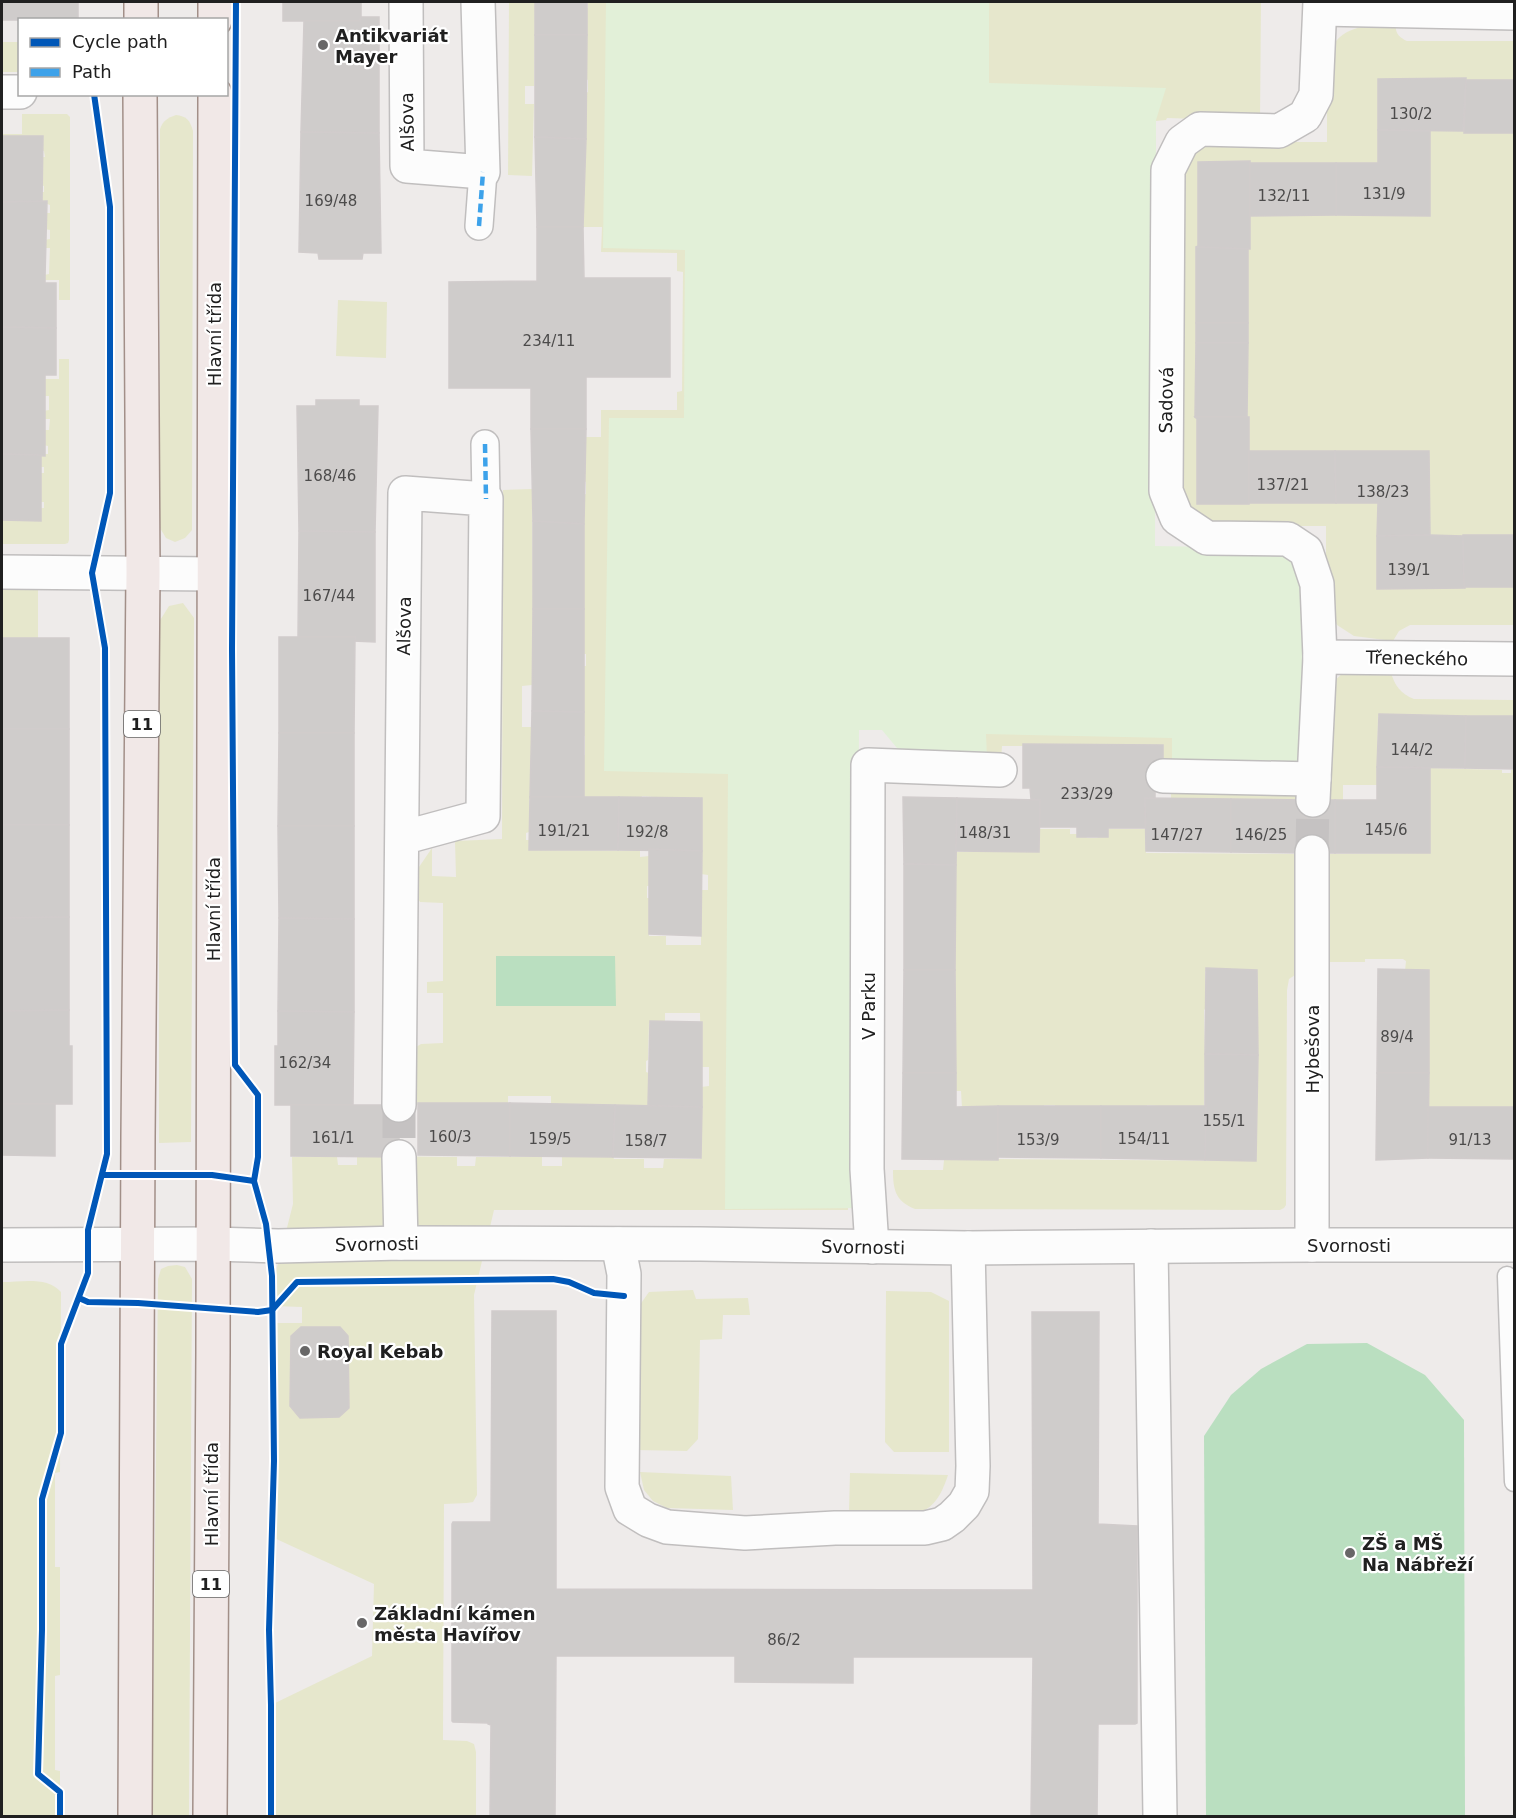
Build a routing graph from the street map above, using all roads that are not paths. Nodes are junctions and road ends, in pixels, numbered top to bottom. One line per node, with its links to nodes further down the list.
1 (141, 2): 7 (main road)
2 (215, 2): 8 (main road)
3 (406, 2): 13 (street, Alšova)
4 (478, 2): 13 (street)
5 (1321, 5): 6 (street); 20 (street, Sadová)
6 (1515, 13)
7 (141, 18)
8 (215, 18)
9 (2, 92): 10 (street)
10 (18, 92)
11 (140, 96): 18 (main road, 11)
12 (214, 96): 19 (main road, Hlavní třída / 11)
13 (483, 172): 14 (street)
14 (479, 226)
15 (485, 444): 16 (street)
16 (486, 499): 24 (street); 24 (street, Alšova)
17 (2, 572): 18 (street)
18 (143, 573): 19 (street); 29 (main road, 11)
19 (214, 574): 30 (main road, Hlavní třída / 11)
20 (1320, 657): 21 (street, Třeneckého); 23 (street, Sadová)
21 (1515, 659)
22 (1000, 770): 35 (street, V Parku)
23 (1163, 777)
24 (402, 838): 26 (street, Alšova)
25 (1312, 852): 33 (street, Hybešova)
26 (399, 1105)
27 (399, 1156): 28 (street)
28 (401, 1243): 30 (street, Svornosti); 31 (street, Svornosti)
29 (138, 1244): 30 (street); 32 (street); 39 (main road, 11)
30 (212, 1244): 40 (main road, Hlavní třída / 11)
31 (618, 1244): 35 (street, Svornosti); 36 (street)
32 (2, 1245)
33 (1312, 1245): 34 (street, Svornosti); 37 (street, Svornosti)
34 (1151, 1246): 36 (street, Svornosti); 41 (street)
35 (872, 1247): 36 (street, Svornosti)
36 (968, 1248)
37 (1511, 1261): 38 (lane)
38 (1515, 1482)
39 (135, 1816)
40 (210, 1816)
41 (1160, 1816)

